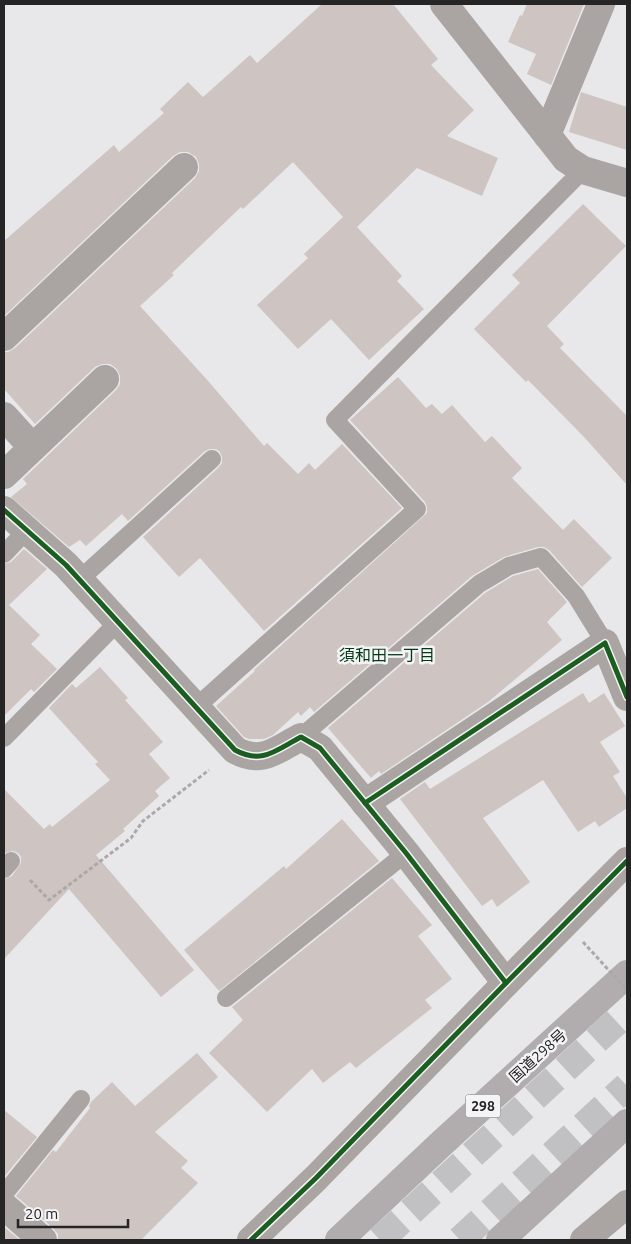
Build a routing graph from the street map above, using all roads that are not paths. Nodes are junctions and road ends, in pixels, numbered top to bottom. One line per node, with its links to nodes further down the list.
1 (444, 4): 3 (street)
2 (601, 4): 3 (street)
3 (547, 135): 5 (street)
4 (184, 167): 7 (street)
5 (584, 170): 6 (street); 20 (lane)
6 (627, 184)
7 (4, 337)
8 (104, 378): 10 (street)
9 (4, 416): 10 (street)
10 (32, 447): 12 (street)
11 (212, 460): 16 (lane)
12 (4, 475)
13 (4, 510): 14 (street)
14 (26, 531): 15 (lane); 16 (street)
15 (4, 554)
16 (79, 580): 17 (street)
17 (118, 622): 20 (street); 22 (lane)
18 (605, 643): 19 (street); 21 (lane); 23 (street)
19 (627, 697)
20 (195, 708): 21 (street)
21 (300, 737): 23 (street)
22 (4, 738)
23 (365, 803): 24 (street)
24 (406, 853): 27 (street); 28 (lane)
25 (627, 861): 27 (street)
26 (627, 974): 36 (highway, 国道298号 / 298)
27 (506, 982): 35 (street)
28 (226, 998)
29 (81, 1099): 31 (lane)
30 (627, 1123): 37 (highway)
31 (4, 1194)
32 (627, 1204): 38 (street)
33 (4, 1206): 34 (street)
34 (43, 1240)
35 (251, 1240)
36 (339, 1240)
37 (500, 1240)
38 (584, 1240)

